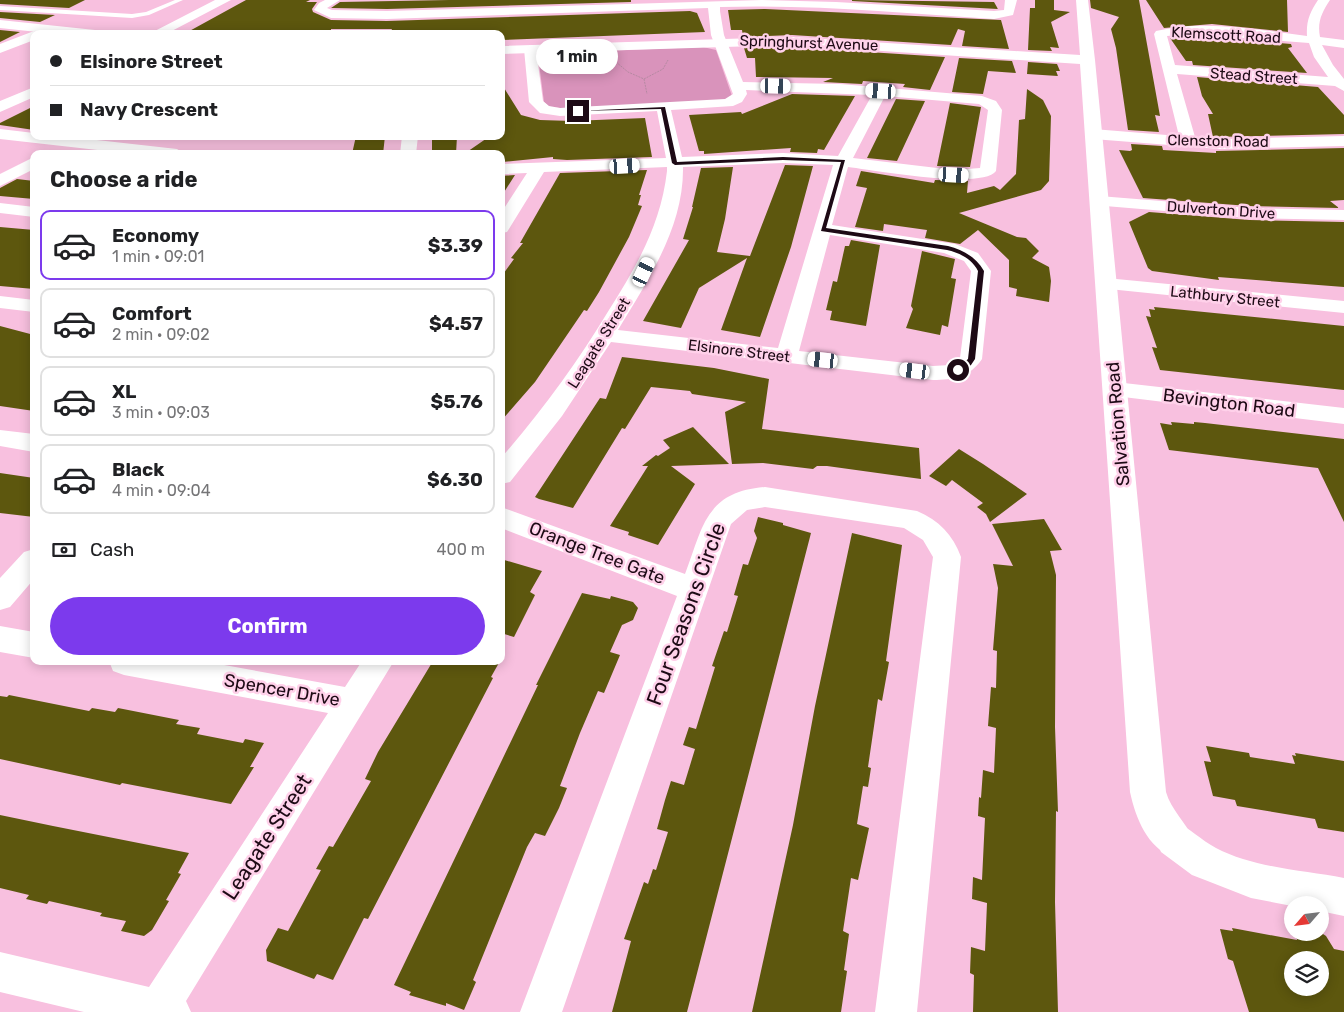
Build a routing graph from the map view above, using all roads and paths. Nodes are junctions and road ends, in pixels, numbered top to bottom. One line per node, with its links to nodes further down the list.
1 (180, 0): 11 (lane)
2 (225, 0): 16 (street)
3 (334, 0): 7 (street)
4 (1011, 0): 7 (street)
5 (1082, 0): 24 (street, Salvation Road)
6 (1323, 0): 9 (street); 19 (street)
7 (714, 2): 18 (street)
8 (40, 3): 11 (lane)
9 (1338, 4)
10 (0, 8): 11 (lane)
11 (27, 9)
12 (0, 24): 13 (street)
13 (51, 28): 14 (street); 15 (street)
14 (46, 30)
15 (66, 30)
16 (163, 30)
17 (30, 36): 21 (street)
18 (720, 41): 22 (street, Springhurst Avenue); 24 (street, Springhurst Avenue); 28 (street)
19 (1314, 41): 20 (street); 26 (street, Klemscott Road); 27 (street)
20 (1344, 44)
21 (0, 49)
22 (530, 49): 23 (street, Springhurst Avenue); 33 (street)
23 (505, 50)
24 (1088, 60): 35 (street, Salvation Road)
25 (616, 62): 31 (path)
26 (1170, 70): 27 (street, Stead Street); 39 (street, Klemscott Road)
27 (1341, 84)
28 (737, 86): 29 (street); 33 (street)
29 (881, 91): 42 (street); 42 (street)
30 (30, 93): 32 (street)
31 (648, 96)
32 (0, 108)
33 (663, 108): 43 (street, Leagate Street)
34 (0, 134): 36 (street)
35 (1093, 134): 39 (street, Clenston Road); 48 (street, Salvation Road)
36 (30, 136)
37 (74, 140): 40 (street); 41 (street)
38 (1344, 141): 39 (street, Clenston Road)
39 (1188, 142)
40 (56, 150)
41 (147, 150)
42 (844, 161): 43 (street); 53 (street)
43 (675, 163): 46 (street); 58 (street, Leagate Street)
44 (30, 164): 47 (street)
45 (505, 169): 46 (street)
46 (538, 169): 52 (street)
47 (0, 181)
48 (1099, 201): 51 (street, Dulverton Drive); 54 (street, Salvation Road)
49 (0, 208): 50 (street)
50 (30, 212)
51 (1344, 214)
52 (505, 222)
53 (823, 230): 59 (street); 59 (street, Elsinore Street)
54 (1106, 284): 57 (street, Lathbury Street); 60 (street, Salvation Road)
55 (0, 302): 56 (street)
56 (30, 306)
57 (1344, 307)
58 (605, 335): 59 (street, Elsinore Street); 64 (street, Leagate Street)
59 (787, 356)
60 (1115, 390): 61 (street, Bevington Road); 74 (street, Salvation Road)
61 (1344, 416)
62 (0, 438): 63 (street)
63 (30, 442)
64 (505, 470)
65 (505, 519): 67 (street, Orange Tree Gate)
66 (30, 564): 68 (street)
67 (694, 590): 78 (street, Four Seasons Circle); 79 (street, Four Seasons Circle)
68 (0, 598)
69 (0, 639): 70 (street)
70 (30, 644)
71 (146, 665): 73 (street, Spencer Drive)
72 (377, 665): 73 (street, Leagate Street)
73 (353, 703): 77 (street, Leagate Street)
74 (1174, 839): 75 (street)
75 (1344, 897)
76 (0, 972): 77 (street)
77 (161, 1011)
78 (541, 1012)
79 (896, 1012)

